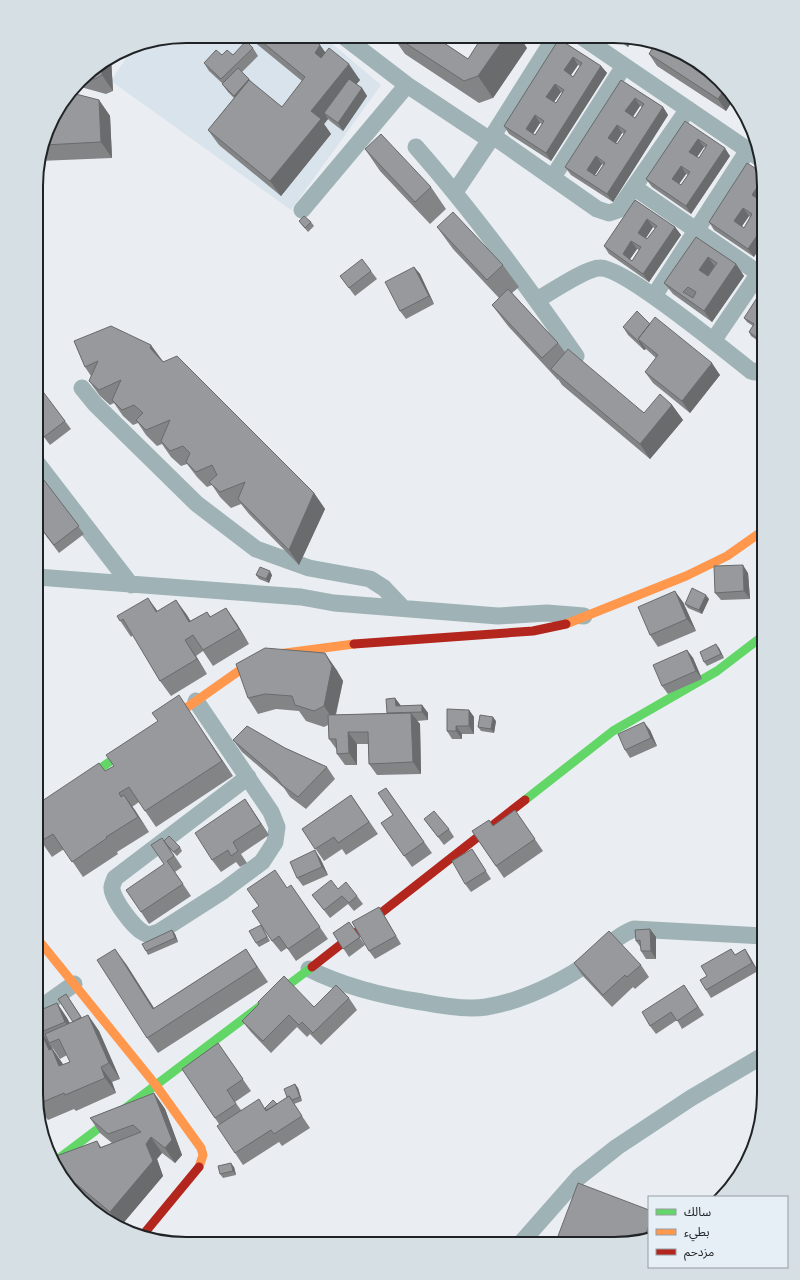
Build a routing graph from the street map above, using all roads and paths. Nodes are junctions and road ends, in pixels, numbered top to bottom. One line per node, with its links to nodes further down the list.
1 (352, 43): 5 (street)
2 (551, 43): 7 (street)
3 (591, 43): 4 (street)
4 (624, 66): 6 (street); 10 (street)
5 (407, 85): 7 (street); 13 (street)
6 (688, 109): 9 (street); 11 (street)
7 (492, 138): 10 (street); 12 (street)
8 (416, 147): 12 (street)
9 (753, 154): 14 (street)
10 (553, 177): 11 (street)
11 (635, 188): 14 (street)
12 (455, 192): 18 (street)
13 (302, 210)
14 (697, 231): 15 (street); 17 (street)
15 (757, 269)
16 (757, 279): 19 (street)
17 (654, 296): 18 (street); 19 (street)
18 (537, 300): 20 (street)
19 (713, 341): 21 (street)
20 (576, 356)
21 (757, 371)
22 (82, 388): 27 (street)
23 (43, 470): 26 (street)
24 (757, 535): 28 (street)
25 (43, 577): 26 (street)
26 (131, 585): 27 (street)
27 (402, 607): 28 (street)
28 (589, 616): 30 (street)
29 (757, 640): 35 (street)
30 (196, 701): 31 (street); 32 (street)
31 (248, 777): 31 (street)
32 (68, 790)
33 (757, 936): 35 (street)
34 (43, 946): 36 (street)
35 (309, 970): 39 (street)
36 (74, 984): 37 (street); 39 (street)
37 (43, 1006)
38 (757, 1059): 42 (street)
39 (155, 1084): 40 (street); 41 (street)
40 (59, 1158)
41 (146, 1231)
42 (526, 1237)

